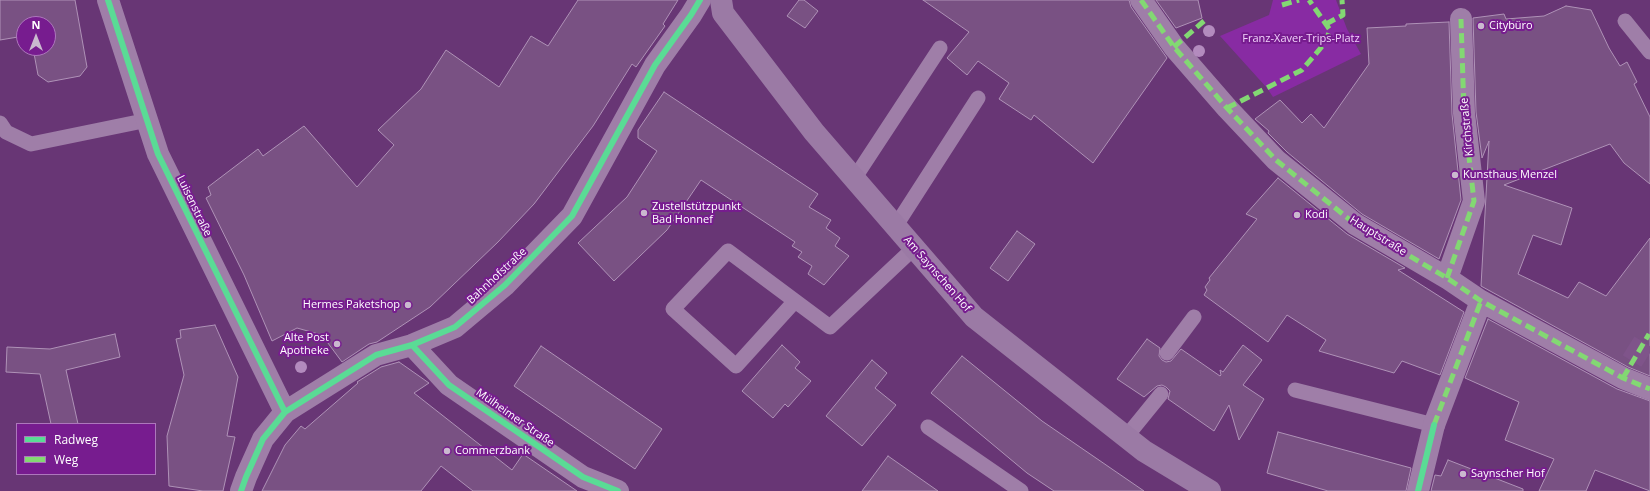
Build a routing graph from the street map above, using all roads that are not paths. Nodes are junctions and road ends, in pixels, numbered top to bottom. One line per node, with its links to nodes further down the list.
1 (108, 0): 10 (street, Luisenstraße)
2 (1141, 0): 15 (street, Hauptstraße)
3 (722, 6): 4 (street, Bahnhofstraße); 12 (main road, Am Saynschen Hof)
4 (695, 8): 19 (street, Bahnhofstraße)
5 (1461, 19): 15 (street, Kirchstraße)
6 (1625, 21): 8 (lane)
7 (940, 48): 12 (lane)
8 (1650, 52)
9 (978, 98): 13 (lane)
10 (148, 120): 11 (lane); 24 (street, Luisenstraße)
11 (0, 123)
12 (854, 179): 13 (main road, Am Saynschen Hof)
13 (895, 227): 14 (main road, Am Saynschen Hof)
14 (914, 248): 16 (lane); 27 (main road, Am Saynschen Hof)
15 (1447, 278): 17 (street, Hauptstraße)
16 (795, 301): 16 (lane)
17 (1481, 301): 21 (street, Hauptstraße); 25 (street)
18 (1194, 317): 20 (lane)
19 (412, 345): 24 (street, Bahnhofstraße); 29 (street, Mülheimer Straße)
20 (1167, 353)
21 (1650, 389)
22 (1295, 390): 25 (lane)
23 (1161, 394): 27 (lane)
24 (284, 412): 28 (street, Bahnhofstraße)
25 (1434, 424): 32 (street)
26 (928, 427): 30 (lane)
27 (1126, 437): 31 (main road, Am Saynschen Hof)
28 (241, 491)
29 (618, 491)
30 (1021, 491)
31 (1210, 491)
32 (1418, 491)

